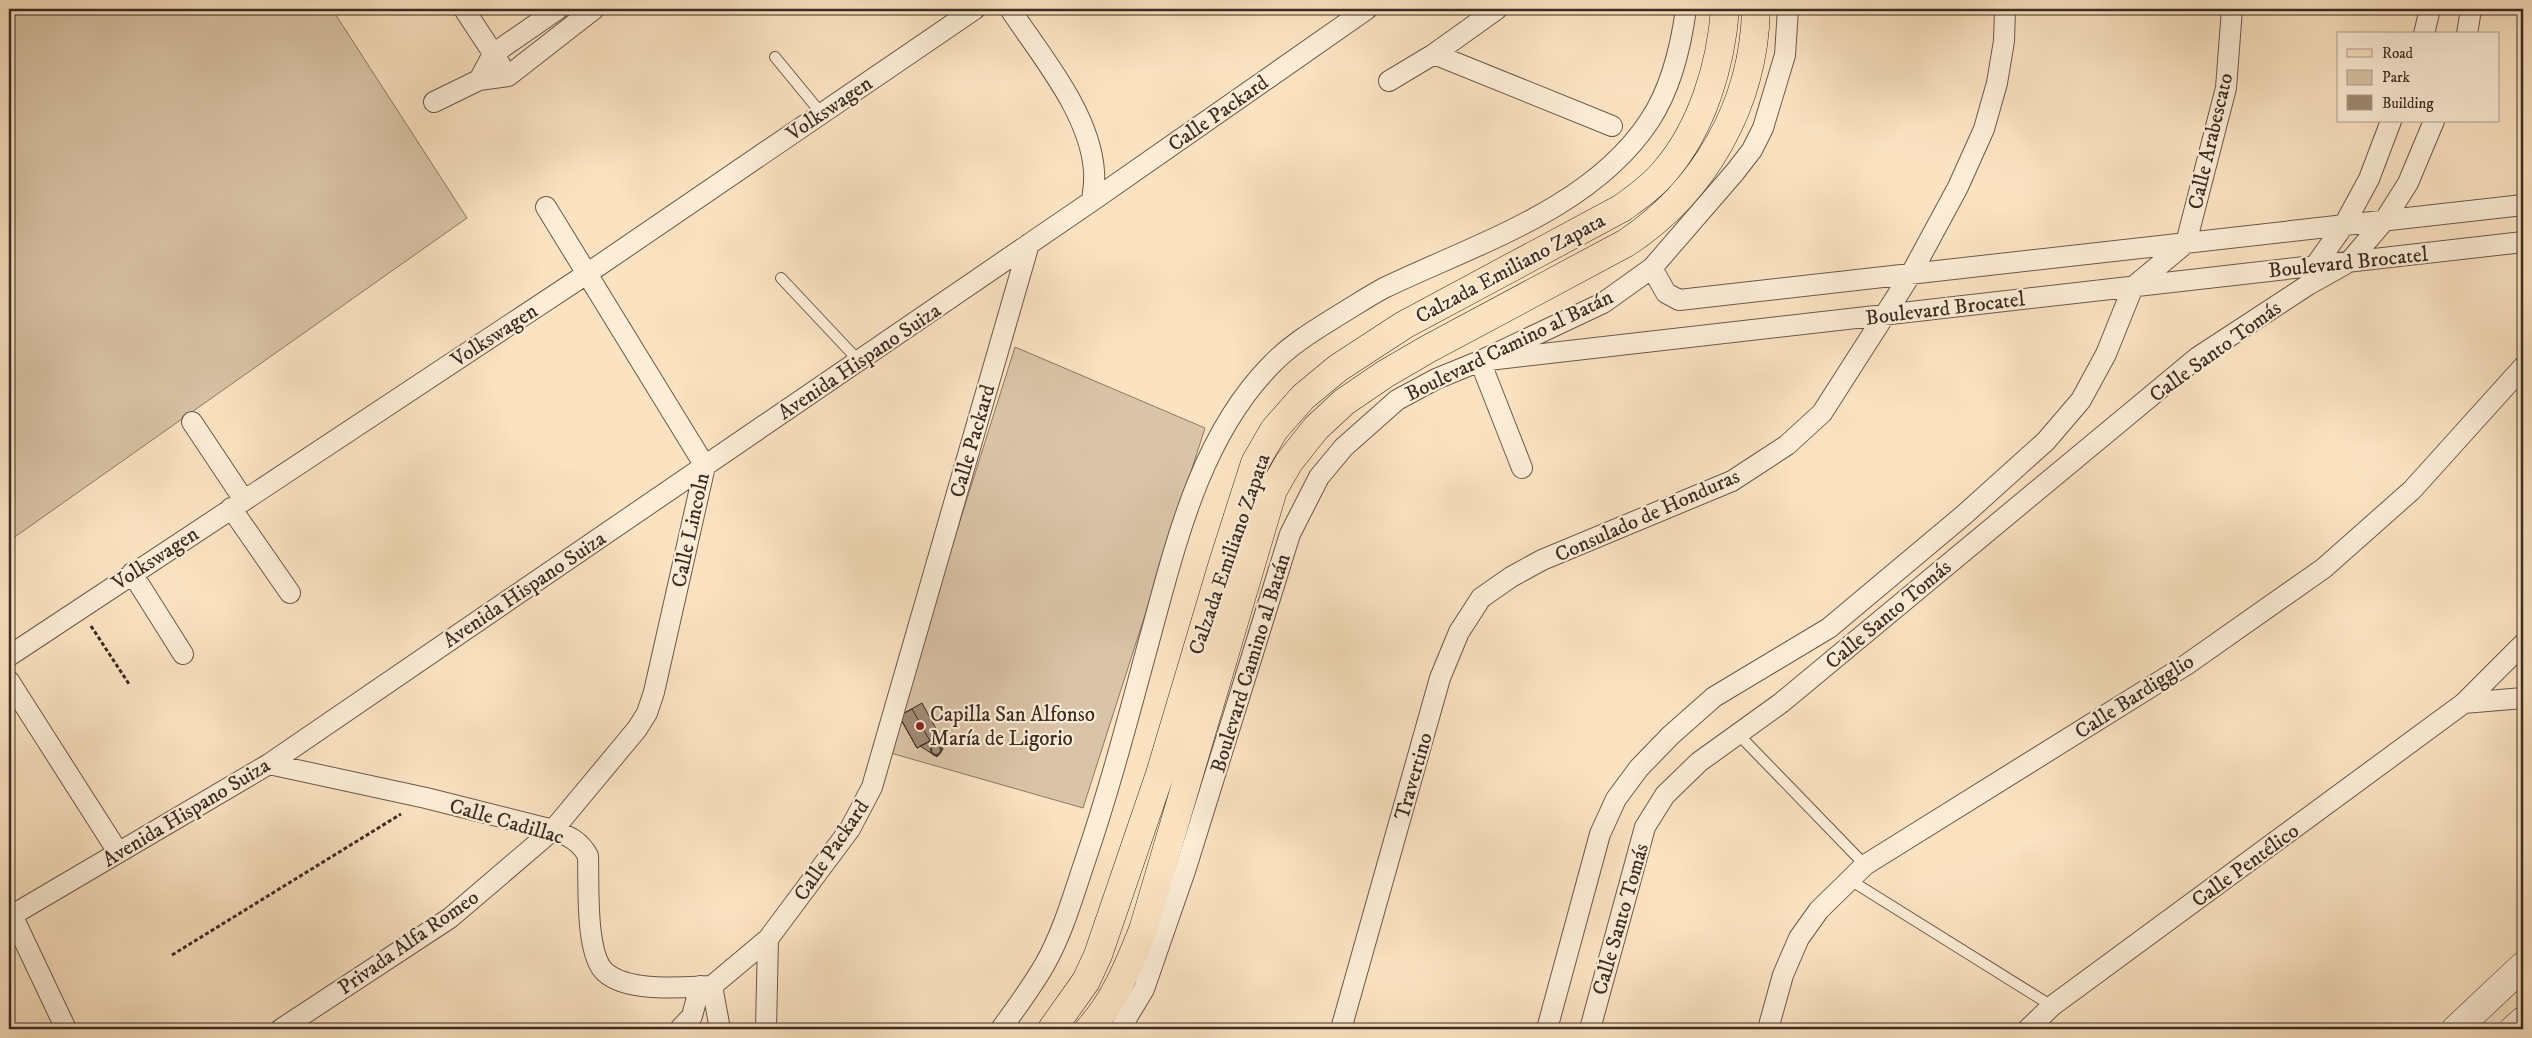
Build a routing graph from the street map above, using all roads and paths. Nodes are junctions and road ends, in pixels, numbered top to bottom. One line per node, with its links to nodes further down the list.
1 (464, 9): 18 (street)
2 (558, 9): 18 (street)
3 (594, 9): 21 (street)
4 (975, 9): 25 (street, Volkswagen)
5 (1010, 9): 29 (street)
6 (1367, 9): 29 (street, Calle Packard)
7 (1497, 9): 19 (street)
8 (1686, 9): 84 (street)
9 (1725, 9): 85 (main road, Calzada Emiliano Zapata)
10 (1756, 9): 86 (main road, Calzada Emiliano Zapata)
11 (1788, 9): 39 (street, Boulevard Camino al Batán)
12 (2005, 9): 41 (street, Consulado de Honduras)
13 (2232, 9): 35 (street, Calle Arabescato)
14 (2430, 9): 16 (street)
15 (2471, 9): 17 (street)
16 (2424, 32)
17 (2467, 32)
18 (493, 54): 21 (street); 22 (street)
19 (1434, 54): 23 (street); 28 (street)
20 (775, 57): 25 (lane)
21 (508, 76): 22 (street)
22 (479, 80): 24 (street)
23 (1389, 81)
24 (434, 102)
25 (821, 113): 40 (street, Volkswagen)
26 (2391, 122): 33 (street)
27 (2434, 122): 32 (street)
28 (1612, 126)
29 (1092, 201): 36 (street, Calle Packard)
30 (2523, 205): 32 (street, Boulevard Brocatel)
31 (546, 207): 40 (street, Calle Lincoln)
32 (2384, 221): 33 (street, Boulevard Brocatel); 37 (street)
33 (2344, 225): 35 (street, Boulevard Brocatel); 38 (street)
34 (2523, 242): 37 (street, Boulevard Brocatel)
35 (2186, 243): 41 (street, Boulevard Brocatel); 44 (street, Calle Santo Tomás)
36 (1029, 244): 46 (street, Avenida Hispano Suiza); 72 (street, Calle Packard)
37 (2348, 262): 38 (street, Boulevard Brocatel); 43 (street, Calle Santo Tomás)
38 (2315, 266): 43 (street); 44 (street, Boulevard Brocatel)
39 (1652, 268): 41 (street, Boulevard Brocatel); 47 (street, Boulevard Camino al Batán)
40 (588, 273): 50 (street, Calle Lincoln); 52 (street, Volkswagen)
41 (1912, 274): 45 (street, Consulado de Honduras)
42 (781, 278): 46 (lane)
43 (2308, 285): 64 (street, Calle Santo Tomás)
44 (2133, 286): 45 (street, Boulevard Brocatel); 88 (street, Calle Santo Tomás)
45 (1883, 315): 47 (street, Boulevard Brocatel); 53 (street, Consulado de Honduras)
46 (858, 361): 50 (street, Avenida Hispano Suiza)
47 (1480, 361): 51 (street); 78 (street, Boulevard Camino al Batán)
48 (2523, 367): 69 (street, Calle Bardigglio)
49 (192, 422): 52 (street)
50 (705, 466): 65 (street, Avenida Hispano Suiza); 67 (street, Calle Lincoln)
51 (1522, 468)
52 (237, 504): 54 (street, Volkswagen); 55 (street)
53 (1542, 560): 87 (street, Travertino)
54 (132, 573): 56 (street, Volkswagen); 58 (street)
55 (290, 593)
56 (79, 608): 59 (street, Volkswagen); 61 (path)
57 (2523, 644): 63 (street, Calle Pentélico)
58 (183, 654)
59 (9, 656)
60 (9, 681): 68 (street)
61 (129, 684)
62 (2523, 698): 63 (street)
63 (2464, 703): 76 (street, Calle Pentélico)
64 (1739, 735): 69 (lane); 89 (street, Calle Santo Tomás)
65 (268, 764): 66 (street, Calle Cadillac); 68 (street, Avenida Hispano Suiza)
66 (426, 798): 67 (street, Calle Cadillac); 73 (path)
67 (553, 830): 75 (street, Calle Cadillac); 80 (street, Privada Alfa Romeo)
68 (118, 852): 71 (street, Avenida Hispano Suiza)
69 (1865, 865): 70 (street, Calle Bardigglio)
70 (1850, 880): 76 (lane); 90 (street, Calle Bardigglio)
71 (10, 916): 79 (street)
72 (768, 938): 75 (street, Calle Packard); 83 (street)
73 (172, 955)
74 (2523, 966): 92 (main road)
75 (706, 986): 81 (street); 82 (street)
76 (2052, 1006): 91 (street, Calle Pentélico)
77 (2523, 1021): 93 (main road)
78 (1128, 1024)
79 (66, 1029)
80 (281, 1029)
81 (680, 1029)
82 (720, 1029)
83 (766, 1029)
84 (1001, 1029)
85 (1052, 1029)
86 (1089, 1029)
87 (1341, 1029)
88 (1548, 1029)
89 (1590, 1029)
90 (1768, 1029)
91 (2028, 1029)
92 (2456, 1029)
93 (2514, 1029)

